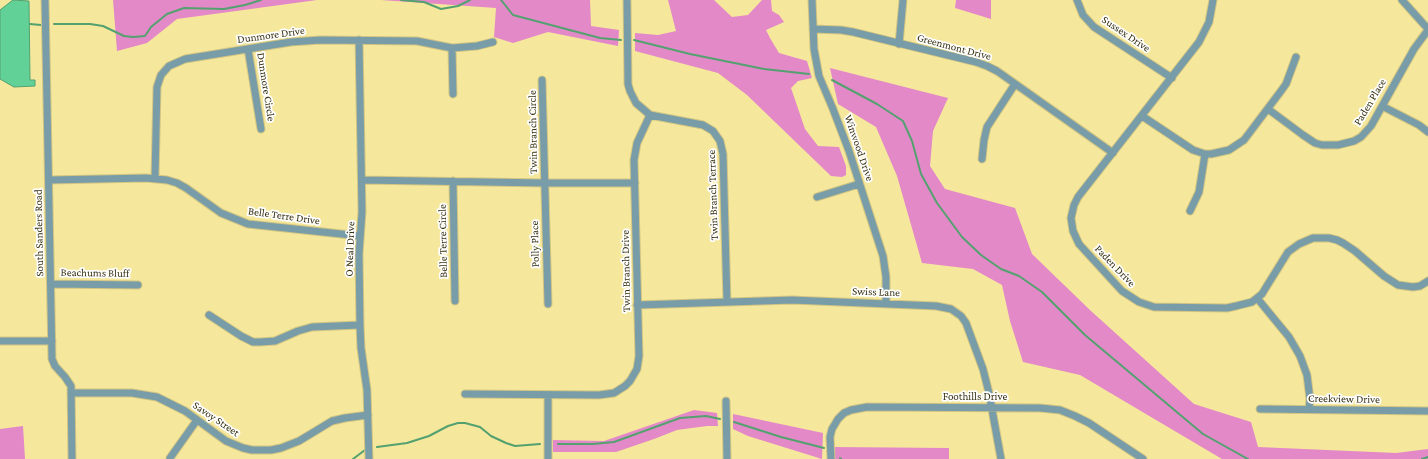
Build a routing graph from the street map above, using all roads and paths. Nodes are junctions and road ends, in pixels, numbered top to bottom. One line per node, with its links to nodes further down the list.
1 (45, 0): 30 (street, South Sanders Road)
2 (626, 0): 22 (street)
3 (812, 0): 8 (street, Winwood Drive)
4 (903, 0): 12 (street)
5 (1077, 0): 16 (street, Sussex Drive)
6 (1213, 0): 16 (street, Paden Drive)
7 (1402, 0): 9 (street)
8 (813, 29): 12 (street, Greenmont Drive); 35 (street, Winwood Drive)
9 (1428, 30): 20 (street, Paden Place)
10 (359, 40): 13 (street, Dunmore Drive); 14 (street, Dunmore Drive); 31 (street, O Neal Drive)
11 (493, 42): 13 (street, Dunmore Drive)
12 (898, 44): 18 (street, Greenmont Drive)
13 (452, 48): 19 (street)
14 (248, 49): 24 (street, Dunmore Circle); 29 (street, Dunmore Drive)
15 (1296, 57): 21 (street)
16 (1172, 78): 23 (street, Paden Drive)
17 (542, 80): 33 (street, Twin Branch Circle)
18 (1016, 84): 26 (street, Greenmont Drive); 28 (street)
19 (453, 94)
20 (1382, 106): 21 (street, Paden Place); 25 (street)
21 (1268, 109): 27 (street)
22 (650, 115): 34 (street, Twin Branch Drive); 44 (street, Twin Branch Terrace)
23 (1142, 116): 26 (street, Paden Drive); 27 (street)
24 (261, 129)
25 (1428, 132)
26 (1113, 153): 42 (street, Paden Drive)
27 (1205, 154): 37 (street)
28 (982, 158)
29 (155, 178): 30 (street, Belle Terre Drive); 38 (street, Belle Terre Drive)
30 (49, 180): 40 (street, South Sanders Road)
31 (362, 180): 32 (street); 38 (street, O Neal Drive)
32 (452, 181): 33 (street); 43 (street, Belle Terre Circle)
33 (545, 183): 34 (street); 45 (street, Polly Place)
34 (634, 183): 47 (street, Twin Branch Drive)
35 (859, 184): 36 (street); 46 (street, Winwood Drive)
36 (817, 197)
37 (1190, 210)
38 (360, 236): 49 (street, O Neal Drive)
39 (1428, 281): 42 (street, Paden Drive)
40 (51, 284): 41 (street, Beachums Bluff); 51 (street, South Sanders Road)
41 (138, 285)
42 (1257, 298): 58 (street)
43 (455, 301)
44 (727, 302): 46 (street, Swiss Lane); 47 (street, Swiss Lane)
45 (548, 304)
46 (886, 304): 56 (street, Swiss Lane)
47 (638, 305): 54 (street, Twin Branch Drive)
48 (209, 315): 49 (street)
49 (360, 325): 60 (street, O Neal Drive)
50 (0, 341): 51 (street)
51 (52, 342): 52 (street, South Sanders Road)
52 (71, 393): 61 (street, Savoy Street); 63 (street, South Sanders Road)
53 (465, 394): 54 (street, Twin Branch Drive)
54 (548, 395): 65 (street)
55 (726, 401): 66 (street)
56 (992, 408): 67 (street, Foothills Drive); 68 (street, Swiss Lane); 69 (street, Foothills Drive)
57 (1260, 409): 58 (street, Creekview Drive)
58 (1309, 409): 59 (street, Creekview Drive)
59 (1428, 411)
60 (368, 416): 61 (street, Savoy Street); 64 (street, O Neal Drive)
61 (197, 420): 62 (street)
62 (170, 458)
63 (72, 459)
64 (369, 459)
65 (548, 459)
66 (727, 459)
67 (830, 459)
68 (1001, 459)
69 (1143, 459)

